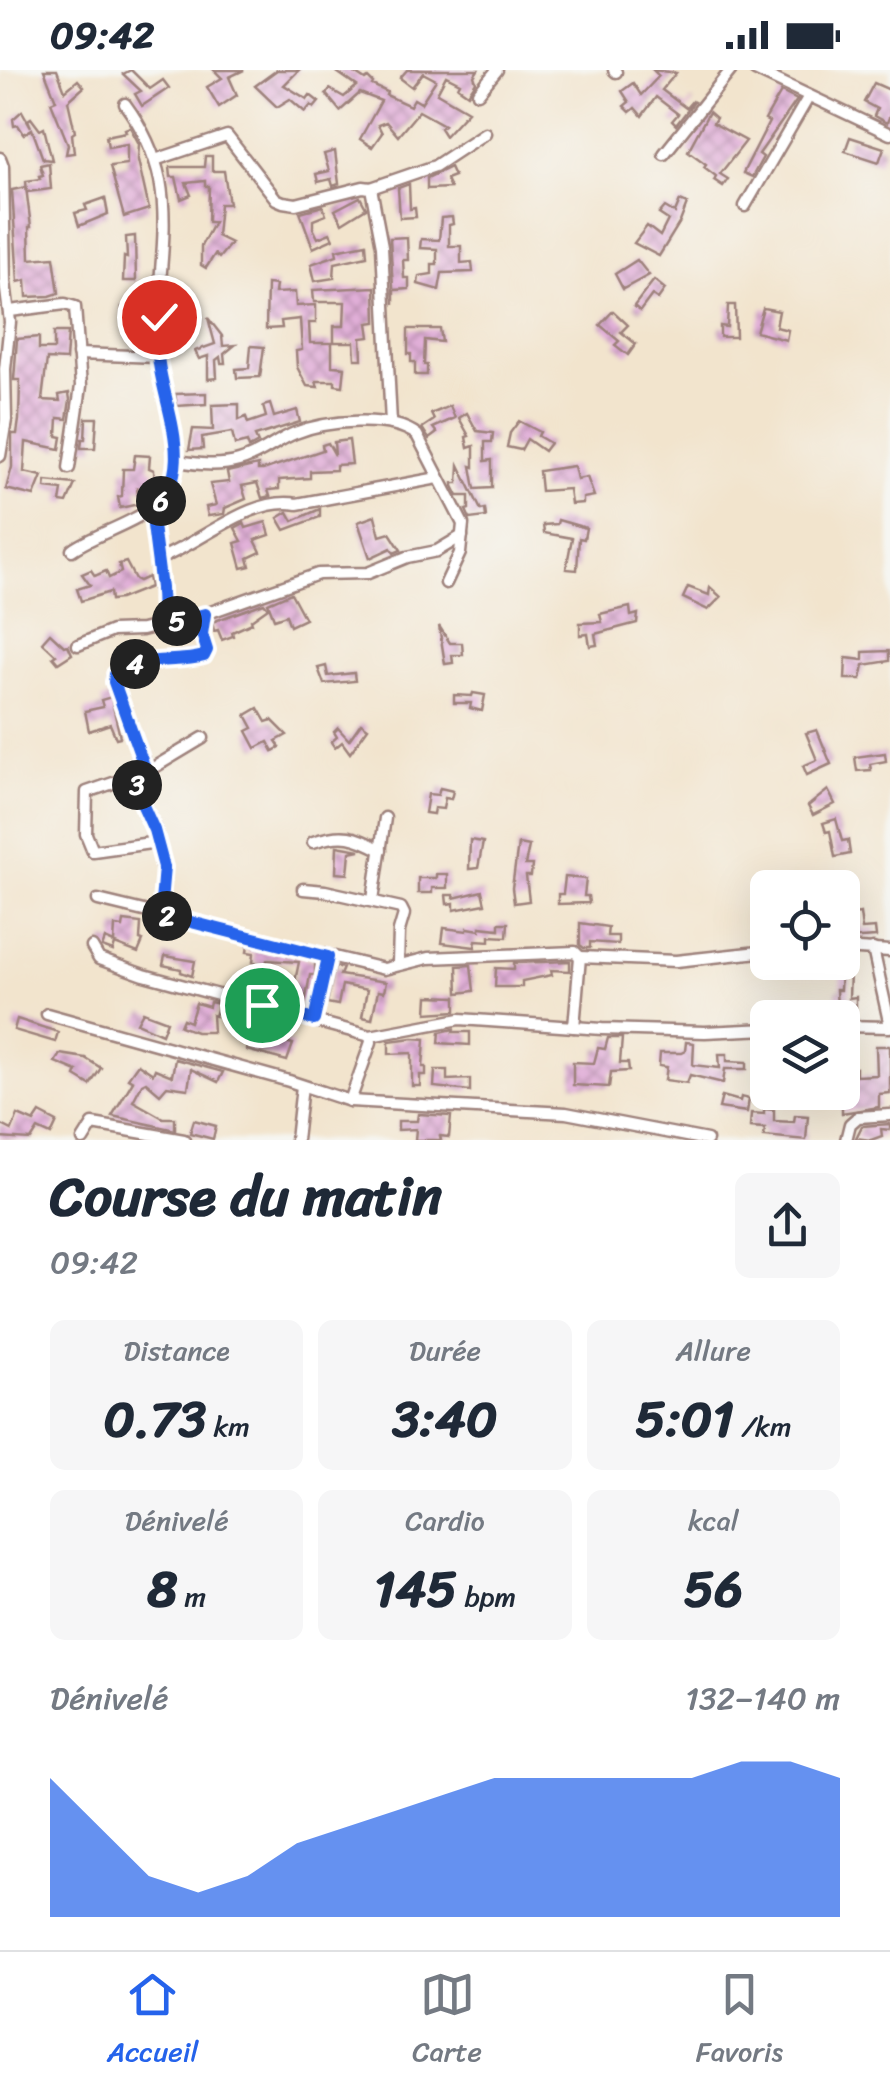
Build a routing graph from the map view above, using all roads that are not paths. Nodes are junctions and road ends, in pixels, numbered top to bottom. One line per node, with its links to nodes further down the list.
1 (497, 70): 4 (street)
2 (731, 70): 9 (street)
3 (755, 70): 5 (street)
4 (478, 93)
5 (808, 96): 8 (street); 13 (street)
6 (125, 104): 11 (street)
7 (485, 133): 12 (street)
8 (890, 134)
9 (664, 154)
10 (0, 158): 14 (street)
11 (156, 160): 12 (street); 16 (street)
12 (371, 188): 17 (street)
13 (745, 206)
14 (10, 311): 15 (street); 18 (street)
15 (78, 354): 16 (street); 20 (street)
16 (158, 357): 19 (street)
17 (390, 423): 19 (street); 21 (street)
18 (0, 456)
19 (176, 460): 22 (street)
20 (69, 468)
21 (438, 478): 23 (street); 25 (street)
22 (151, 510): 24 (street); 25 (street)
23 (462, 536): 26 (street); 27 (street)
24 (72, 550)
25 (156, 560): 28 (street)
26 (446, 582)
27 (205, 614): 28 (street); 31 (street)
28 (164, 623): 29 (street)
29 (78, 645)
30 (203, 738): 31 (street)
31 (142, 774): 33 (street); 33 (street)
32 (385, 818): 35 (street)
33 (158, 842): 39 (street)
34 (313, 842): 35 (street)
35 (381, 850): 38 (street)
36 (304, 890): 38 (street)
37 (98, 900): 39 (street)
38 (372, 900): 47 (street)
39 (160, 914): 45 (street)
40 (92, 947): 49 (street)
41 (860, 949): 42 (street)
42 (873, 949): 43 (street); 51 (street)
43 (890, 951)
44 (750, 953): 46 (street)
45 (328, 957): 47 (street); 49 (street)
46 (580, 957): 47 (street); 52 (street)
47 (398, 964)
48 (47, 1014): 55 (street)
49 (314, 1020): 54 (street)
50 (860, 1026): 51 (street)
51 (890, 1027)
52 (574, 1028): 53 (street); 54 (street)
53 (750, 1030)
54 (370, 1036): 56 (street)
55 (302, 1086): 56 (street); 60 (street)
56 (350, 1101): 61 (street)
57 (890, 1115): 62 (street)
58 (83, 1140): 59 (street)
59 (184, 1140)
60 (296, 1140)
61 (708, 1140)
62 (846, 1140)

